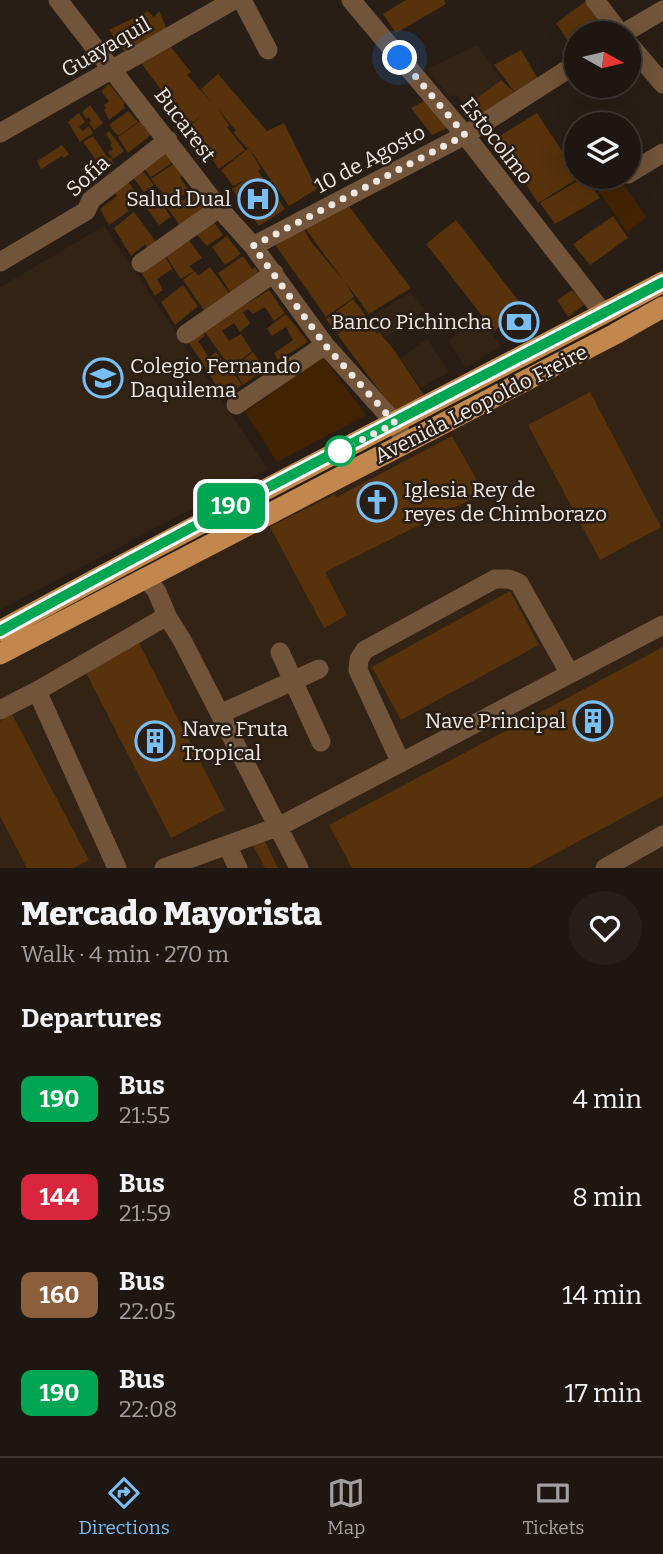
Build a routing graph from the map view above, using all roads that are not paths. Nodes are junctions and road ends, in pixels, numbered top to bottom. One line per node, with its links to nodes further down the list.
1 (58, 0): 11 (street, Bucarest)
2 (234, 0): 11 (street, Guayaquil)
3 (242, 0): 9 (street)
4 (351, 0): 15 (street, Estocolmo)
5 (594, 0): 7 (street)
6 (663, 10): 8 (street)
7 (612, 21)
8 (641, 22)
9 (268, 50)
10 (641, 58): 13 (street)
11 (113, 69): 14 (street, Guayaquil); 16 (street, Bucarest)
12 (564, 72): 15 (street, 10 de Agosto)
13 (663, 84)
14 (0, 134)
15 (465, 135): 20 (street, 10 de Agosto); 26 (street, Estocolmo)
16 (168, 140): 19 (street, Bucarest); 21 (street, Sofía)
17 (663, 153): 18 (street)
18 (641, 167)
19 (219, 208): 20 (street, Bucarest); 22 (street)
20 (253, 246): 23 (street, Bucarest)
21 (0, 262)
22 (141, 263)
23 (274, 273): 27 (street); 28 (street, Bucarest)
24 (663, 282): 26 (main road, Avenida Leopoldo Freire)
25 (663, 307): 31 (main road, Avenida Leopoldo Freire)
26 (604, 314): 30 (main road, Avenida Leopoldo Freire)
27 (186, 334)
28 (325, 345): 29 (street); 30 (street, Bucarest)
29 (236, 405)
30 (395, 423): 31 (street, Bucarest); 32 (main road, Avenida Leopoldo Freire)
31 (406, 443): 33 (main road, Avenida Leopoldo Freire)
32 (175, 535): 33 (main road); 37 (main road, Avenida Leopoldo Freire)
33 (187, 556): 34 (main road, Avenida Leopoldo Freire)
34 (146, 577): 35 (street); 39 (main road, Avenida Leopoldo Freire)
35 (167, 616): 43 (street); 45 (street)
36 (663, 625): 41 (street)
37 (0, 631)
38 (280, 652): 42 (street)
39 (0, 654)
40 (319, 669): 42 (street)
41 (570, 674): 47 (street); 47 (street)
42 (294, 682): 45 (street); 46 (street)
43 (37, 691): 44 (street); 51 (street)
44 (0, 710)
45 (220, 714): 48 (street)
46 (321, 742)
47 (401, 763): 48 (street)
48 (280, 826): 50 (street); 54 (street)
49 (663, 835): 55 (street)
50 (227, 845): 52 (street); 53 (street)
51 (117, 868)
52 (164, 868)
53 (238, 868)
54 (299, 868)
55 (605, 868)

